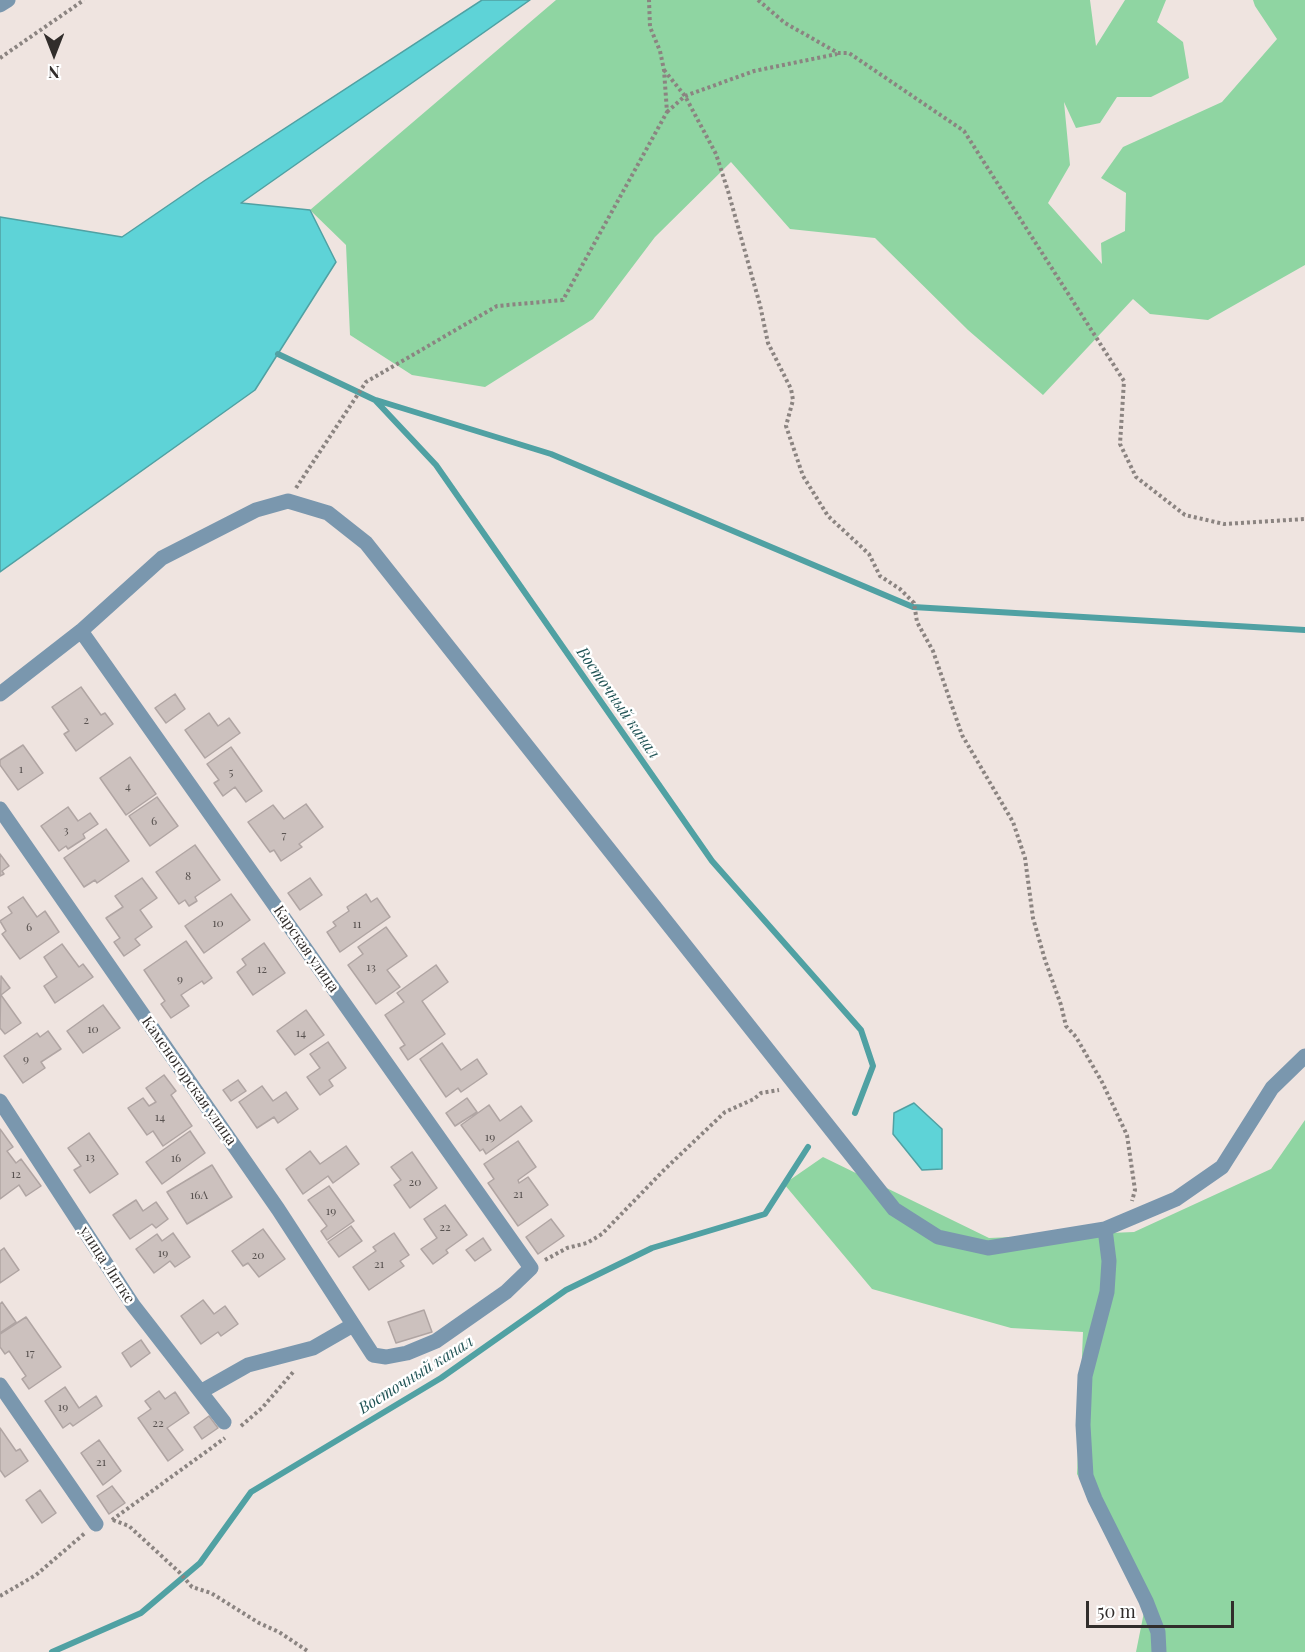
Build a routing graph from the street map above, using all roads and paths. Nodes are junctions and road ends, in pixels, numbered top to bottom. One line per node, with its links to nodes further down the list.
1 (8, 0): 5 (street)
2 (84, 0): 7 (path)
3 (649, 0): 8 (path)
4 (758, 0): 6 (path)
5 (0, 5)
6 (838, 53): 9 (path); 12 (path)
7 (0, 58)
8 (664, 70): 9 (path); 10 (path)
9 (685, 96): 10 (path); 19 (path)
10 (667, 112): 11 (path)
11 (288, 501): 13 (street); 17 (street)
12 (1305, 519)
13 (81, 631): 14 (street); 21 (street, Карская улица)
14 (0, 694)
15 (0, 809): 22 (street, Каменогорская улица)
16 (1305, 1056): 19 (street)
17 (796, 1086): 20 (street); 21 (path)
18 (0, 1101): 25 (street, улица Литке)
19 (1126, 1220): 20 (street)
20 (1105, 1229): 32 (street)
21 (531, 1268): 22 (street, Каменогорская улица)
22 (354, 1325): 23 (street)
23 (314, 1348): 25 (street); 27 (path)
24 (0, 1385): 29 (street)
25 (202, 1391): 26 (street, улица Литке)
26 (228, 1427): 28 (path)
27 (240, 1427)
28 (112, 1520): 29 (path); 31 (path)
29 (96, 1524): 30 (path)
30 (0, 1596)
31 (309, 1652)
32 (1159, 1652)

